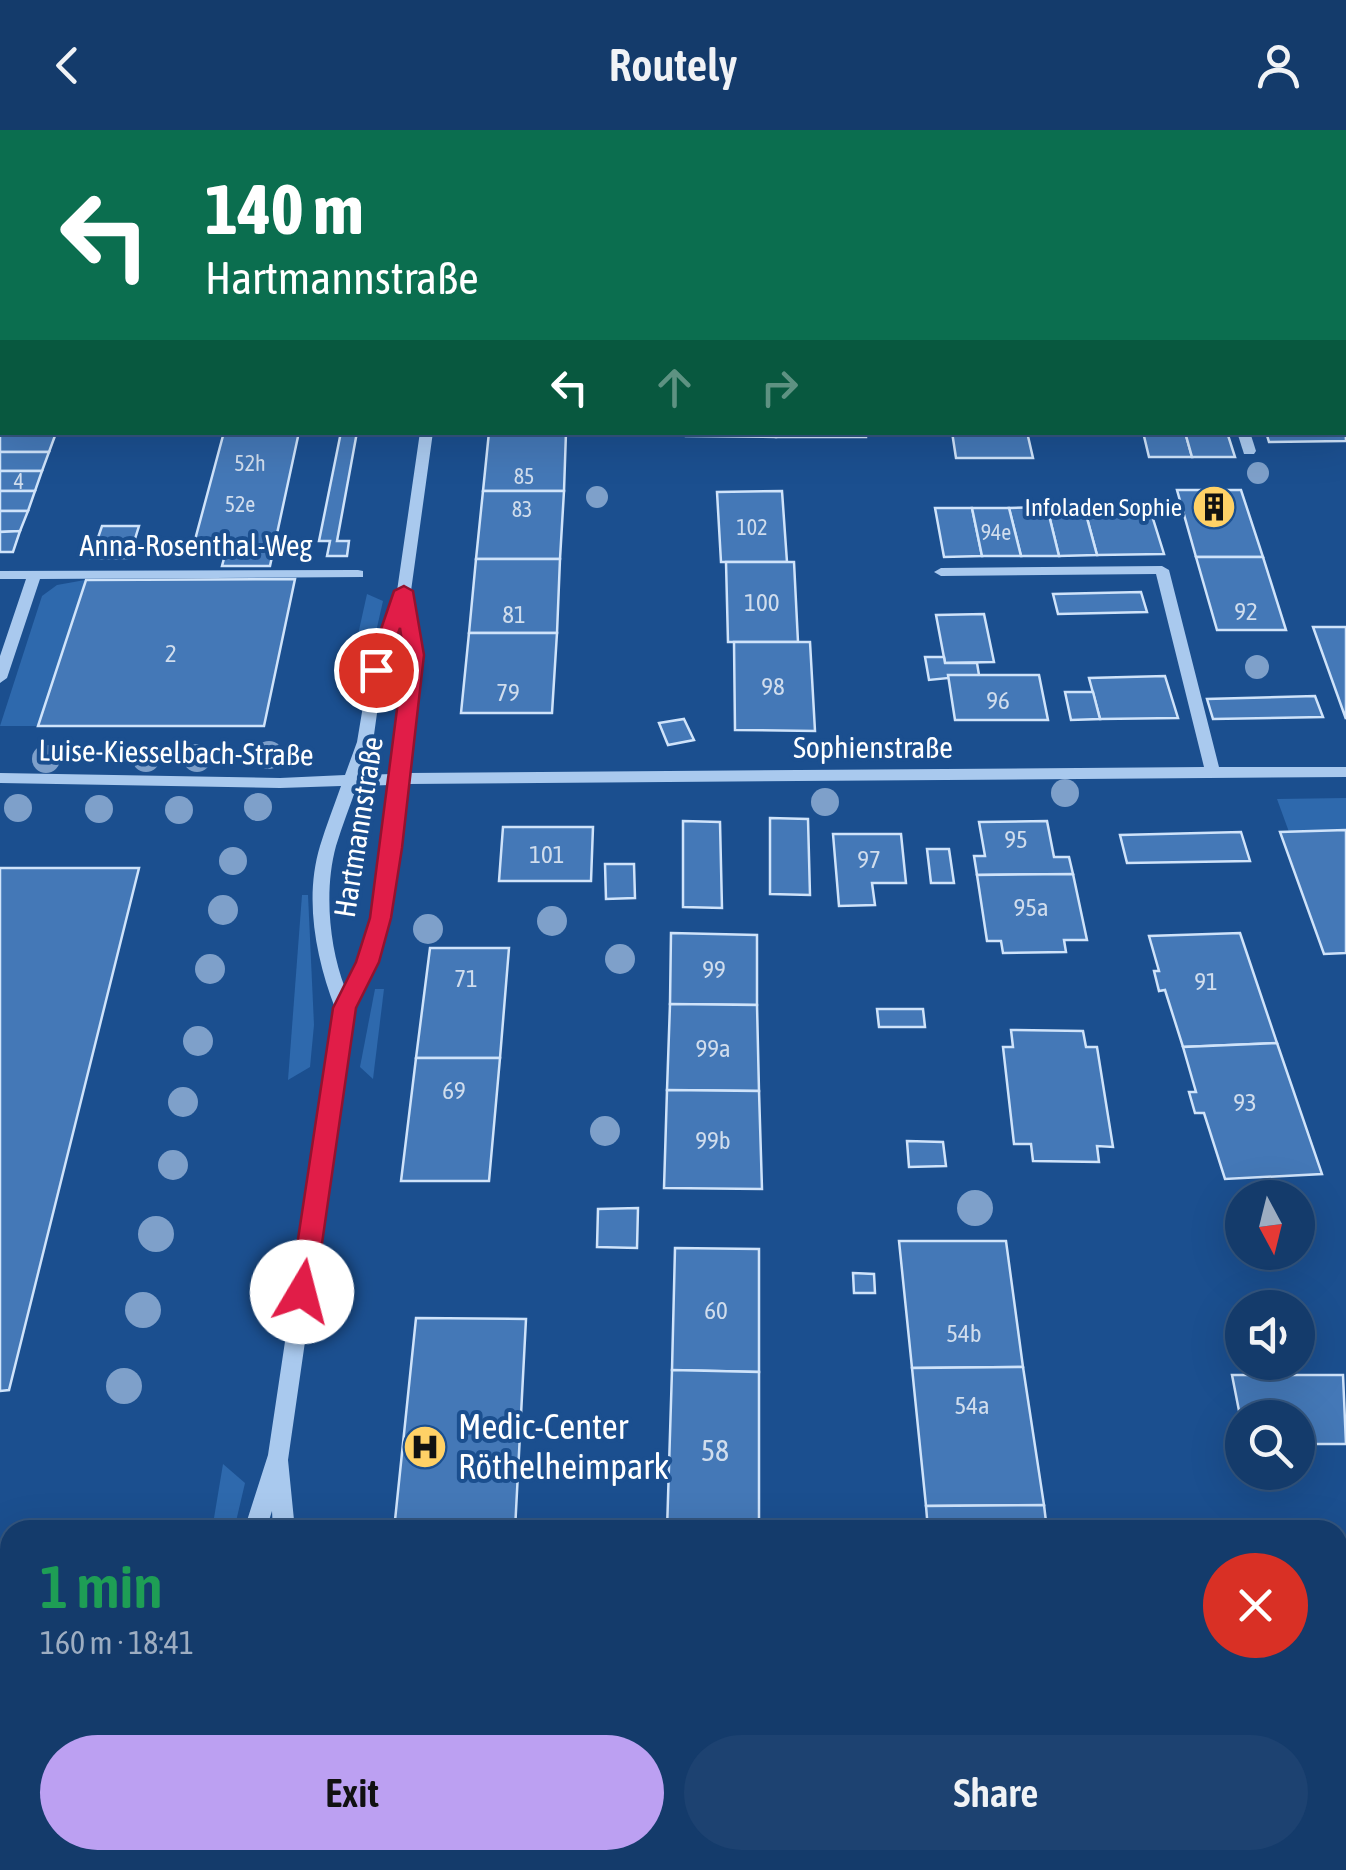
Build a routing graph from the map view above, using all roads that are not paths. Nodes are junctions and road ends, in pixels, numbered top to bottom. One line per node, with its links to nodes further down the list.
1 (427, 435): 8 (street, Hartmannstraße)
2 (1244, 435): 3 (street)
3 (1249, 451)
4 (941, 572): 11 (street)
5 (358, 574): 7 (street, Anna-Rosenthal-Weg)
6 (0, 575): 7 (street, Anna-Rosenthal-Weg)
7 (34, 575): 9 (street)
8 (404, 591): 13 (street, Hartmannstraße); 14 (street, Hartmannstraße)
9 (0, 678)
10 (1346, 772): 11 (street, Sophienstraße)
11 (1213, 774): 13 (street, Sophienstraße)
12 (0, 778): 14 (street, Luise-Kiesselbach-Straße)
13 (400, 779): 14 (street, Sophienstraße); 15 (street, Hartmannstraße)
14 (351, 781): 15 (street, Hartmannstraße)
15 (344, 1008): 16 (street, Hartmannstraße)
16 (280, 1455): 17 (street, Hartmannstraße); 18 (street, Hartmannstraße)
17 (258, 1520)
18 (283, 1520)

